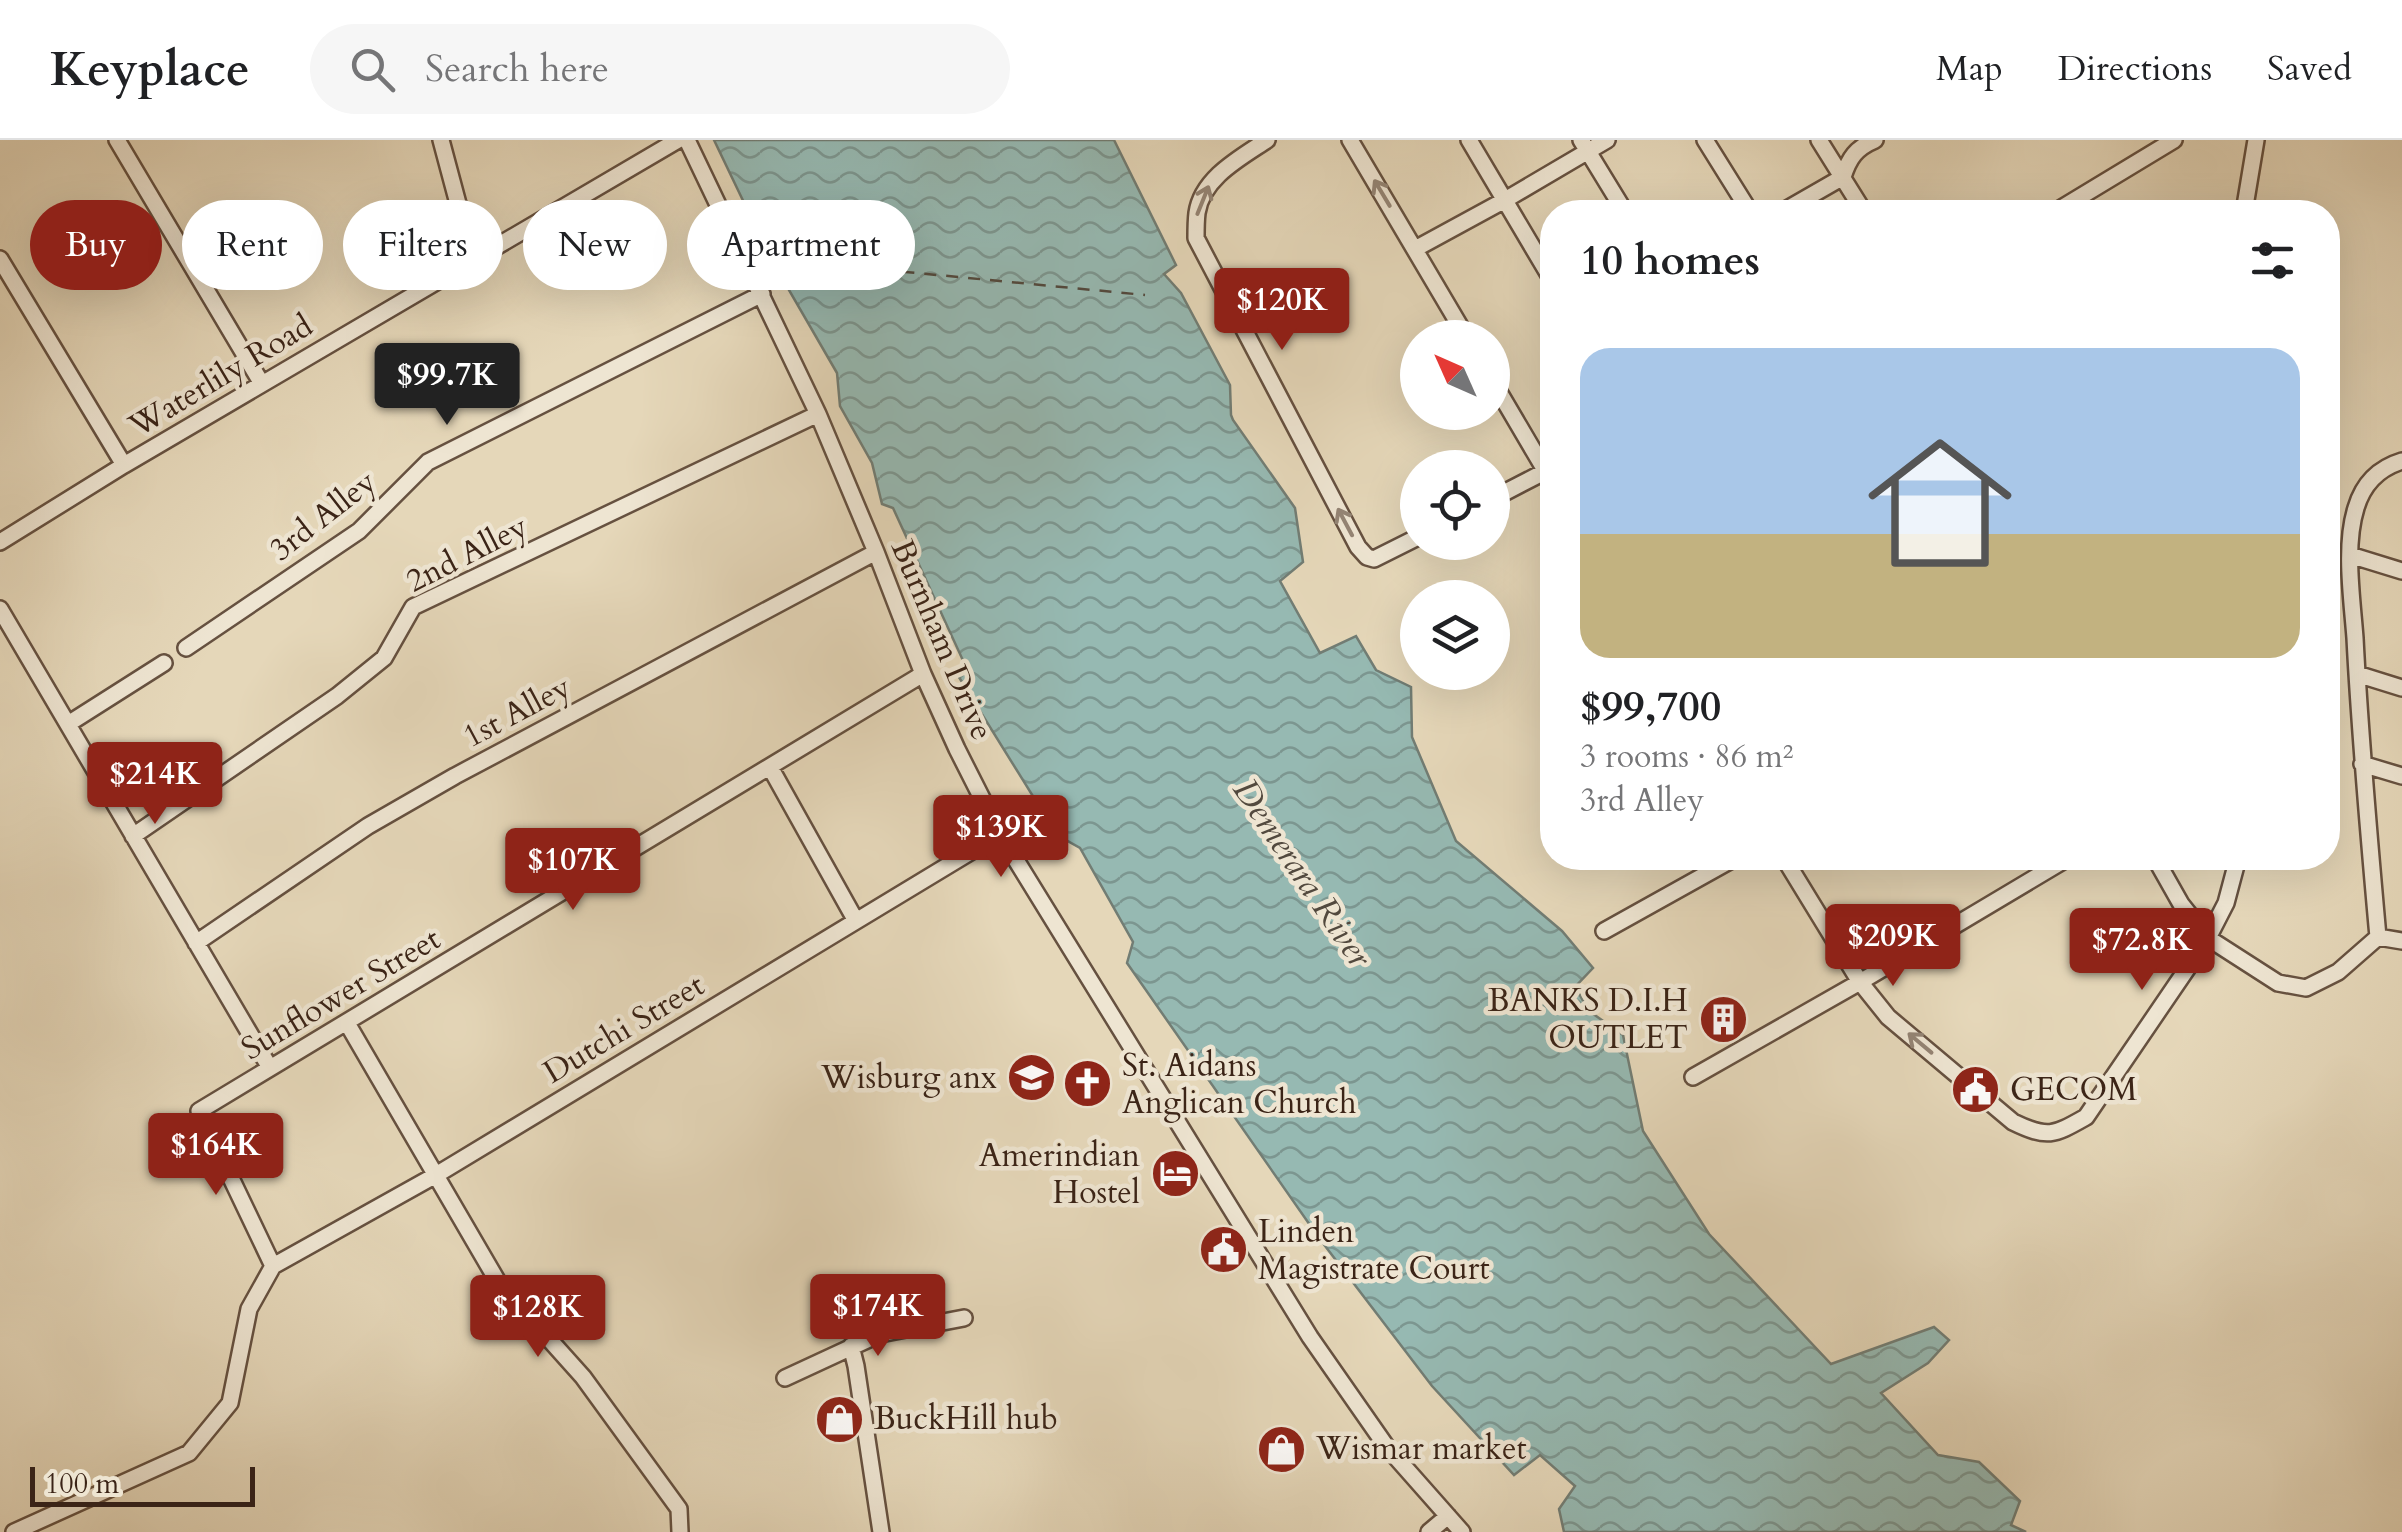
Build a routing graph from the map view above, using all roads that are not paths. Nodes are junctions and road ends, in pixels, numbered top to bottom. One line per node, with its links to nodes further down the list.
1 (117, 140): 31 (street)
2 (441, 140): 16 (street)
3 (678, 140): 24 (street, Waterlily Road)
4 (687, 140): 29 (street, Burnham Drive)
5 (1268, 140): 40 (street, one-way to 5)
6 (1350, 140): 25 (street, one-way to 6)
7 (1469, 140): 17 (street)
8 (1607, 140): 14 (street)
9 (1706, 140): 19 (street)
10 (1820, 140): 15 (street)
11 (1875, 140): 15 (street)
12 (2174, 140): 22 (street)
13 (2256, 140): 23 (street)
14 (1584, 146): 17 (street); 18 (street)
15 (1843, 177): 20 (street); 21 (street)
16 (457, 200)
17 (1505, 200): 25 (street); 27 (street)
18 (1618, 200)
19 (1743, 200)
20 (1803, 200)
21 (1857, 200)
22 (2075, 200)
23 (2246, 200)
24 (503, 242)
25 (1416, 249): 30 (street)
26 (0, 259): 36 (street)
27 (1540, 260)
28 (421, 290): 31 (street, Waterlily Road)
29 (762, 294): 33 (street, Burnham Drive); 45 (street, 3rd Alley)
30 (1457, 320)
31 (262, 384): 36 (street, Waterlily Road)
32 (1510, 410): 34 (street)
33 (818, 414): 41 (street, Burnham Drive); 55 (street, 2nd Alley)
34 (1540, 461)
35 (2402, 461): 42 (street)
36 (124, 465): 39 (street, Waterlily Road)
37 (1540, 480): 38 (street)
38 (1510, 492)
39 (0, 542)
40 (1400, 546)
41 (876, 552): 47 (street, Burnham Drive); 66 (street, 1st Alley)
42 (2350, 555): 43 (street); 48 (street)
43 (2402, 571)
44 (0, 610): 50 (street)
45 (186, 648)
46 (164, 663): 50 (street)
47 (923, 674): 52 (street, Sunflower Street); 54 (street, Burnham Drive)
48 (2357, 674): 49 (street); 51 (street)
49 (2402, 688)
50 (68, 724): 55 (street)
51 (2362, 764): 53 (street); 63 (street)
52 (770, 767): 61 (street); 68 (street, Sunflower Street)
53 (2402, 776)
54 (1000, 834): 61 (street, Dutchi Street); 76 (street, Burnham Drive)
55 (133, 836): 66 (street)
56 (1713, 870): 62 (street)
57 (1791, 870): 67 (street)
58 (2048, 870): 67 (street)
59 (2162, 870): 64 (street)
60 (2235, 870): 64 (street)
61 (856, 921): 71 (street, Dutchi Street)
62 (1604, 930)
63 (2378, 937): 64 (street); 65 (street)
64 (2208, 938): 67 (street, one-way to 67)
65 (2402, 941)
66 (196, 943): 69 (street)
67 (1860, 982): 70 (street)
68 (347, 1023): 69 (street, Sunflower Street); 71 (street)
69 (270, 1068): 72 (street, Sunflower Street)
70 (1693, 1077)
71 (436, 1175): 72 (street, Dutchi Street); 78 (street)
72 (273, 1266): 77 (street)
73 (964, 1318): 74 (street)
74 (851, 1346): 75 (street); 79 (street)
75 (785, 1378)
76 (1448, 1516): 80 (street); 81 (street, Burnham Drive)
77 (14, 1532)
78 (680, 1532)
79 (881, 1532)
80 (1429, 1532)
81 (1462, 1532)

